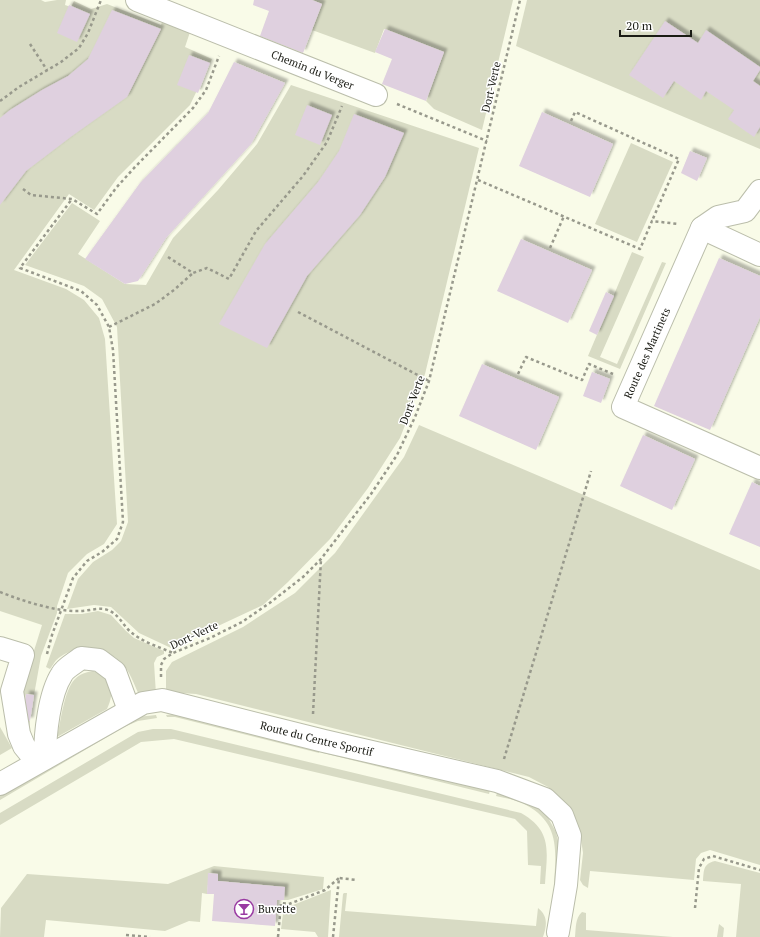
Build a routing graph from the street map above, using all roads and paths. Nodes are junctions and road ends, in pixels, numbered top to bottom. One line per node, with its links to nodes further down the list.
1 (101, 0): 6 (path)
2 (137, 0): 4 (street, Chemin du Verger)
3 (520, 0): 11 (path, Dort-Verte)
4 (227, 35): 7 (street, Chemin du Verger); 15 (path)
5 (30, 44): 6 (path)
6 (47, 70): 9 (path)
7 (351, 84): 8 (street, Chemin du Verger); 22 (path)
8 (376, 95): 11 (path)
9 (0, 101)
10 (571, 121): 17 (path)
11 (487, 141): 12 (path, Dort-Verte)
12 (478, 180): 16 (path); 26 (path, Dort-Verte)
13 (24, 189): 15 (path)
14 (760, 191): 18 (street)
15 (72, 198): 24 (path)
16 (564, 216): 17 (path); 19 (path)
17 (652, 220): 18 (path)
18 (702, 228): 20 (street); 27 (street, Route des Martinets)
19 (550, 248)
20 (760, 256)
21 (168, 257): 22 (path)
22 (193, 273): 24 (path)
23 (298, 312): 26 (path)
24 (109, 327): 32 (path)
25 (518, 374): 27 (path)
26 (429, 381): 30 (path, Dort-Verte)
27 (634, 383): 28 (street, Route des Martinets)
28 (760, 468)
29 (591, 470): 40 (path)
30 (321, 559): 34 (path, Dort-Verte); 38 (path)
31 (0, 592): 32 (path)
32 (61, 610): 34 (path); 35 (path)
33 (0, 648): 39 (street)
34 (173, 653): 36 (path, Dort-Verte)
35 (46, 656)
36 (162, 700): 37 (street, Route du Centre Sportif); 38 (street, Route du Centre Sportif)
37 (129, 710): 39 (street, Route du Centre Sportif); 39 (street)
38 (304, 736): 40 (street, Route du Centre Sportif)
39 (41, 760): 41 (street, Route du Centre Sportif)
40 (497, 781): 46 (street, Route du Centre Sportif)
41 (0, 784)
42 (760, 870): 45 (path)
43 (339, 878): 44 (path); 49 (path); 50 (path)
44 (357, 880)
45 (695, 908)
46 (558, 932)
47 (126, 935): 48 (path)
48 (150, 937)
49 (278, 937)
50 (333, 937)

